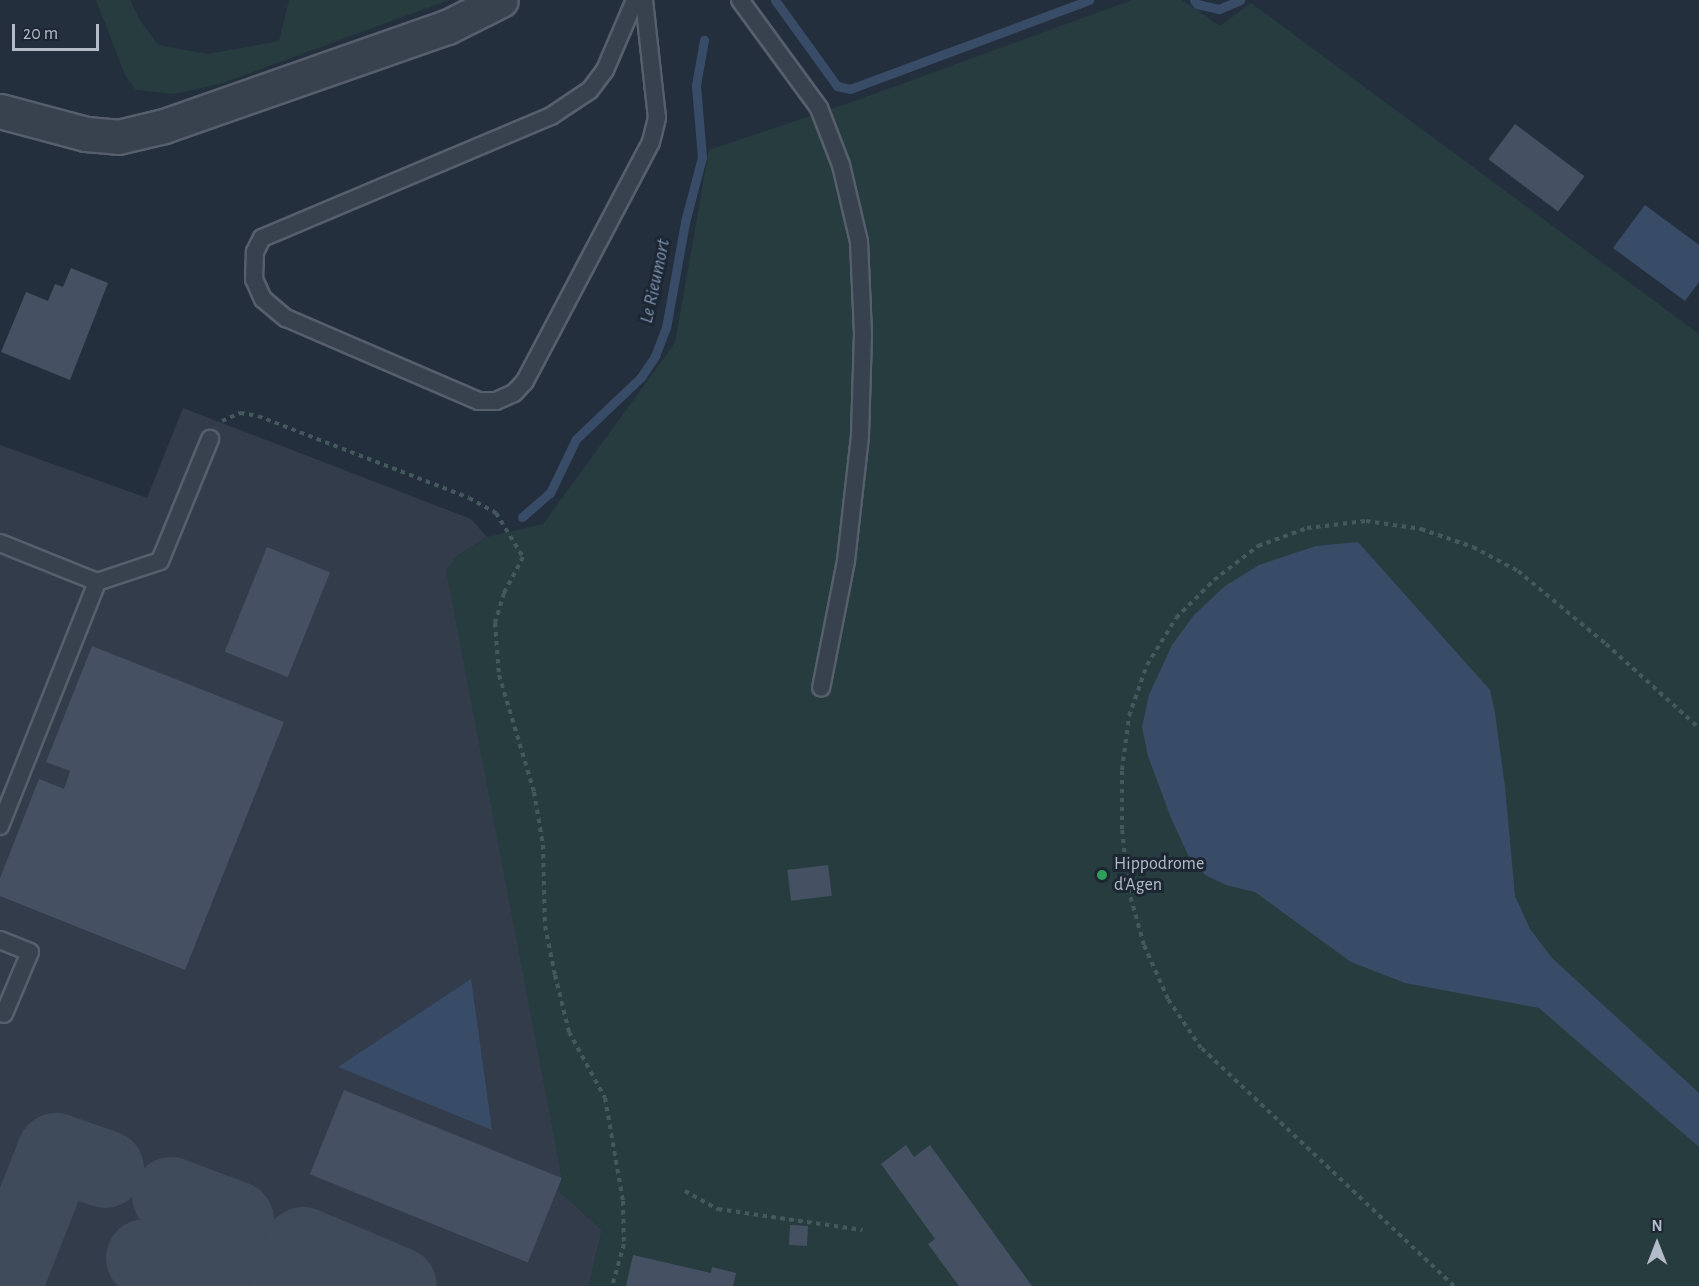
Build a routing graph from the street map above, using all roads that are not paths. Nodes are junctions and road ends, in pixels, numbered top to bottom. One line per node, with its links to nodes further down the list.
1 (501, 0): 5 (street)
2 (635, 0): 3 (lane)
3 (644, 0)
4 (741, 0): 9 (lane)
5 (0, 111)
6 (210, 439): 8 (lane)
7 (0, 543): 8 (lane)
8 (97, 582): 10 (lane)
9 (821, 688)
10 (0, 826)
11 (0, 940): 12 (lane)
12 (4, 1014)

